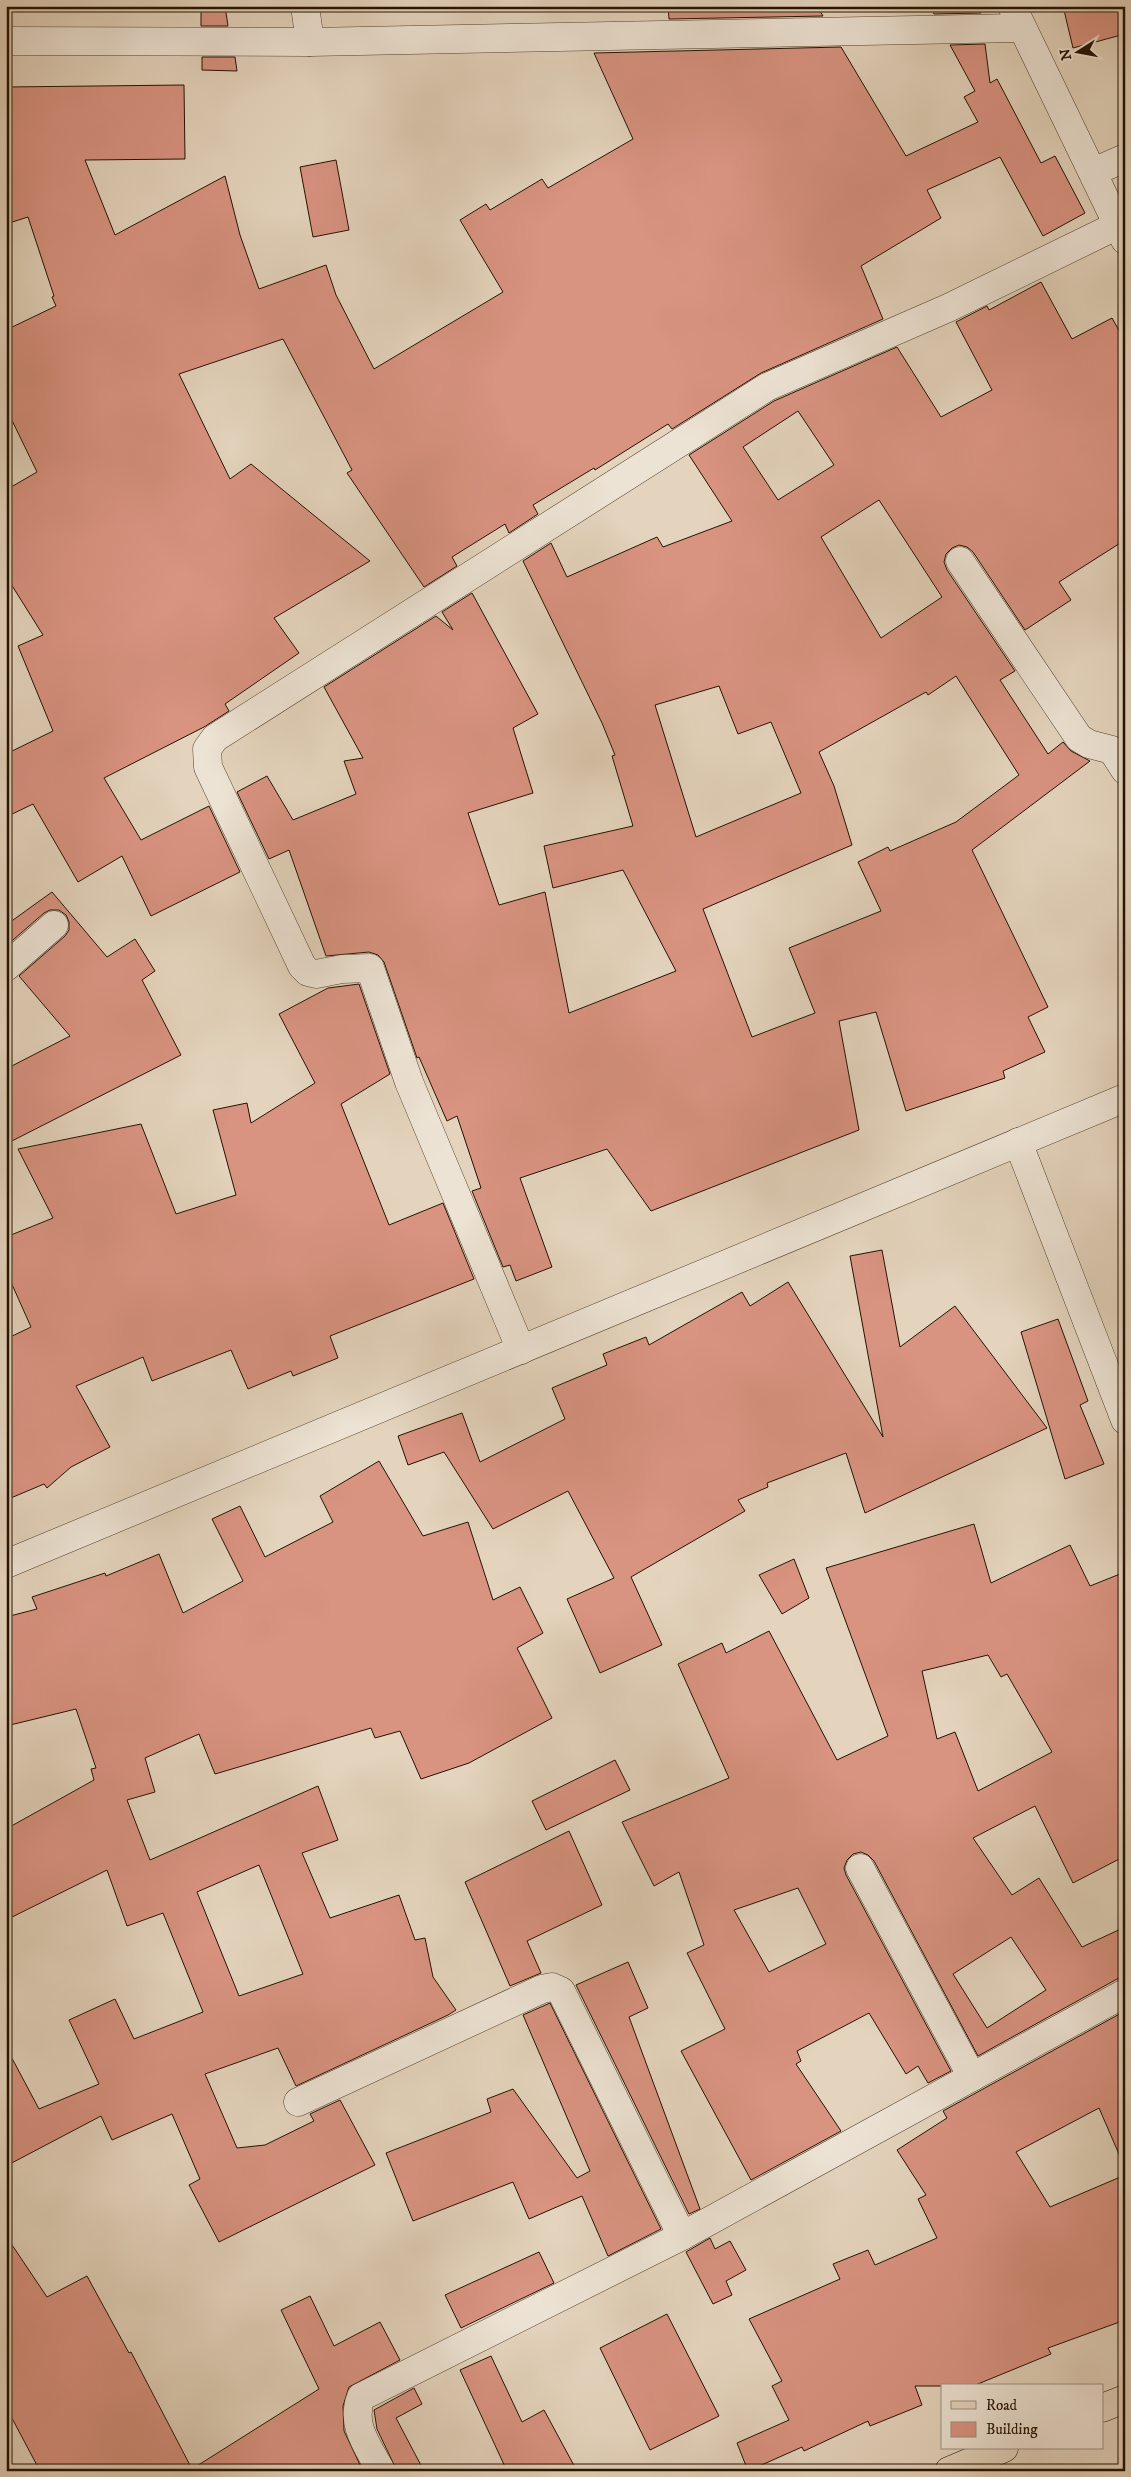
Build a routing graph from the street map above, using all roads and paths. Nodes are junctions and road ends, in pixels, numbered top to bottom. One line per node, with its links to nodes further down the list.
1 (305, 6): 4 (street)
2 (1017, 17): 4 (street); 6 (street)
3 (6, 42): 4 (street)
4 (310, 42)
5 (1125, 158): 6 (street)
6 (1093, 172): 7 (street)
7 (1121, 233): 14 (street)
8 (960, 561): 9 (street)
9 (1125, 770)
10 (54, 924): 11 (street)
11 (6, 966)
12 (1125, 1098): 13 (street)
13 (1018, 1142): 14 (street); 15 (street)
14 (521, 1350): 16 (street)
15 (1125, 1420)
16 (6, 1564)
17 (860, 1868): 19 (street)
18 (1125, 1993): 19 (street)
19 (972, 2077): 21 (street)
20 (298, 2102): 21 (street)
21 (682, 2236): 25 (street)
22 (1125, 2399): 23 (main road)
23 (1104, 2407)
24 (999, 2450): 26 (main road)
25 (381, 2471)
26 (949, 2471)

